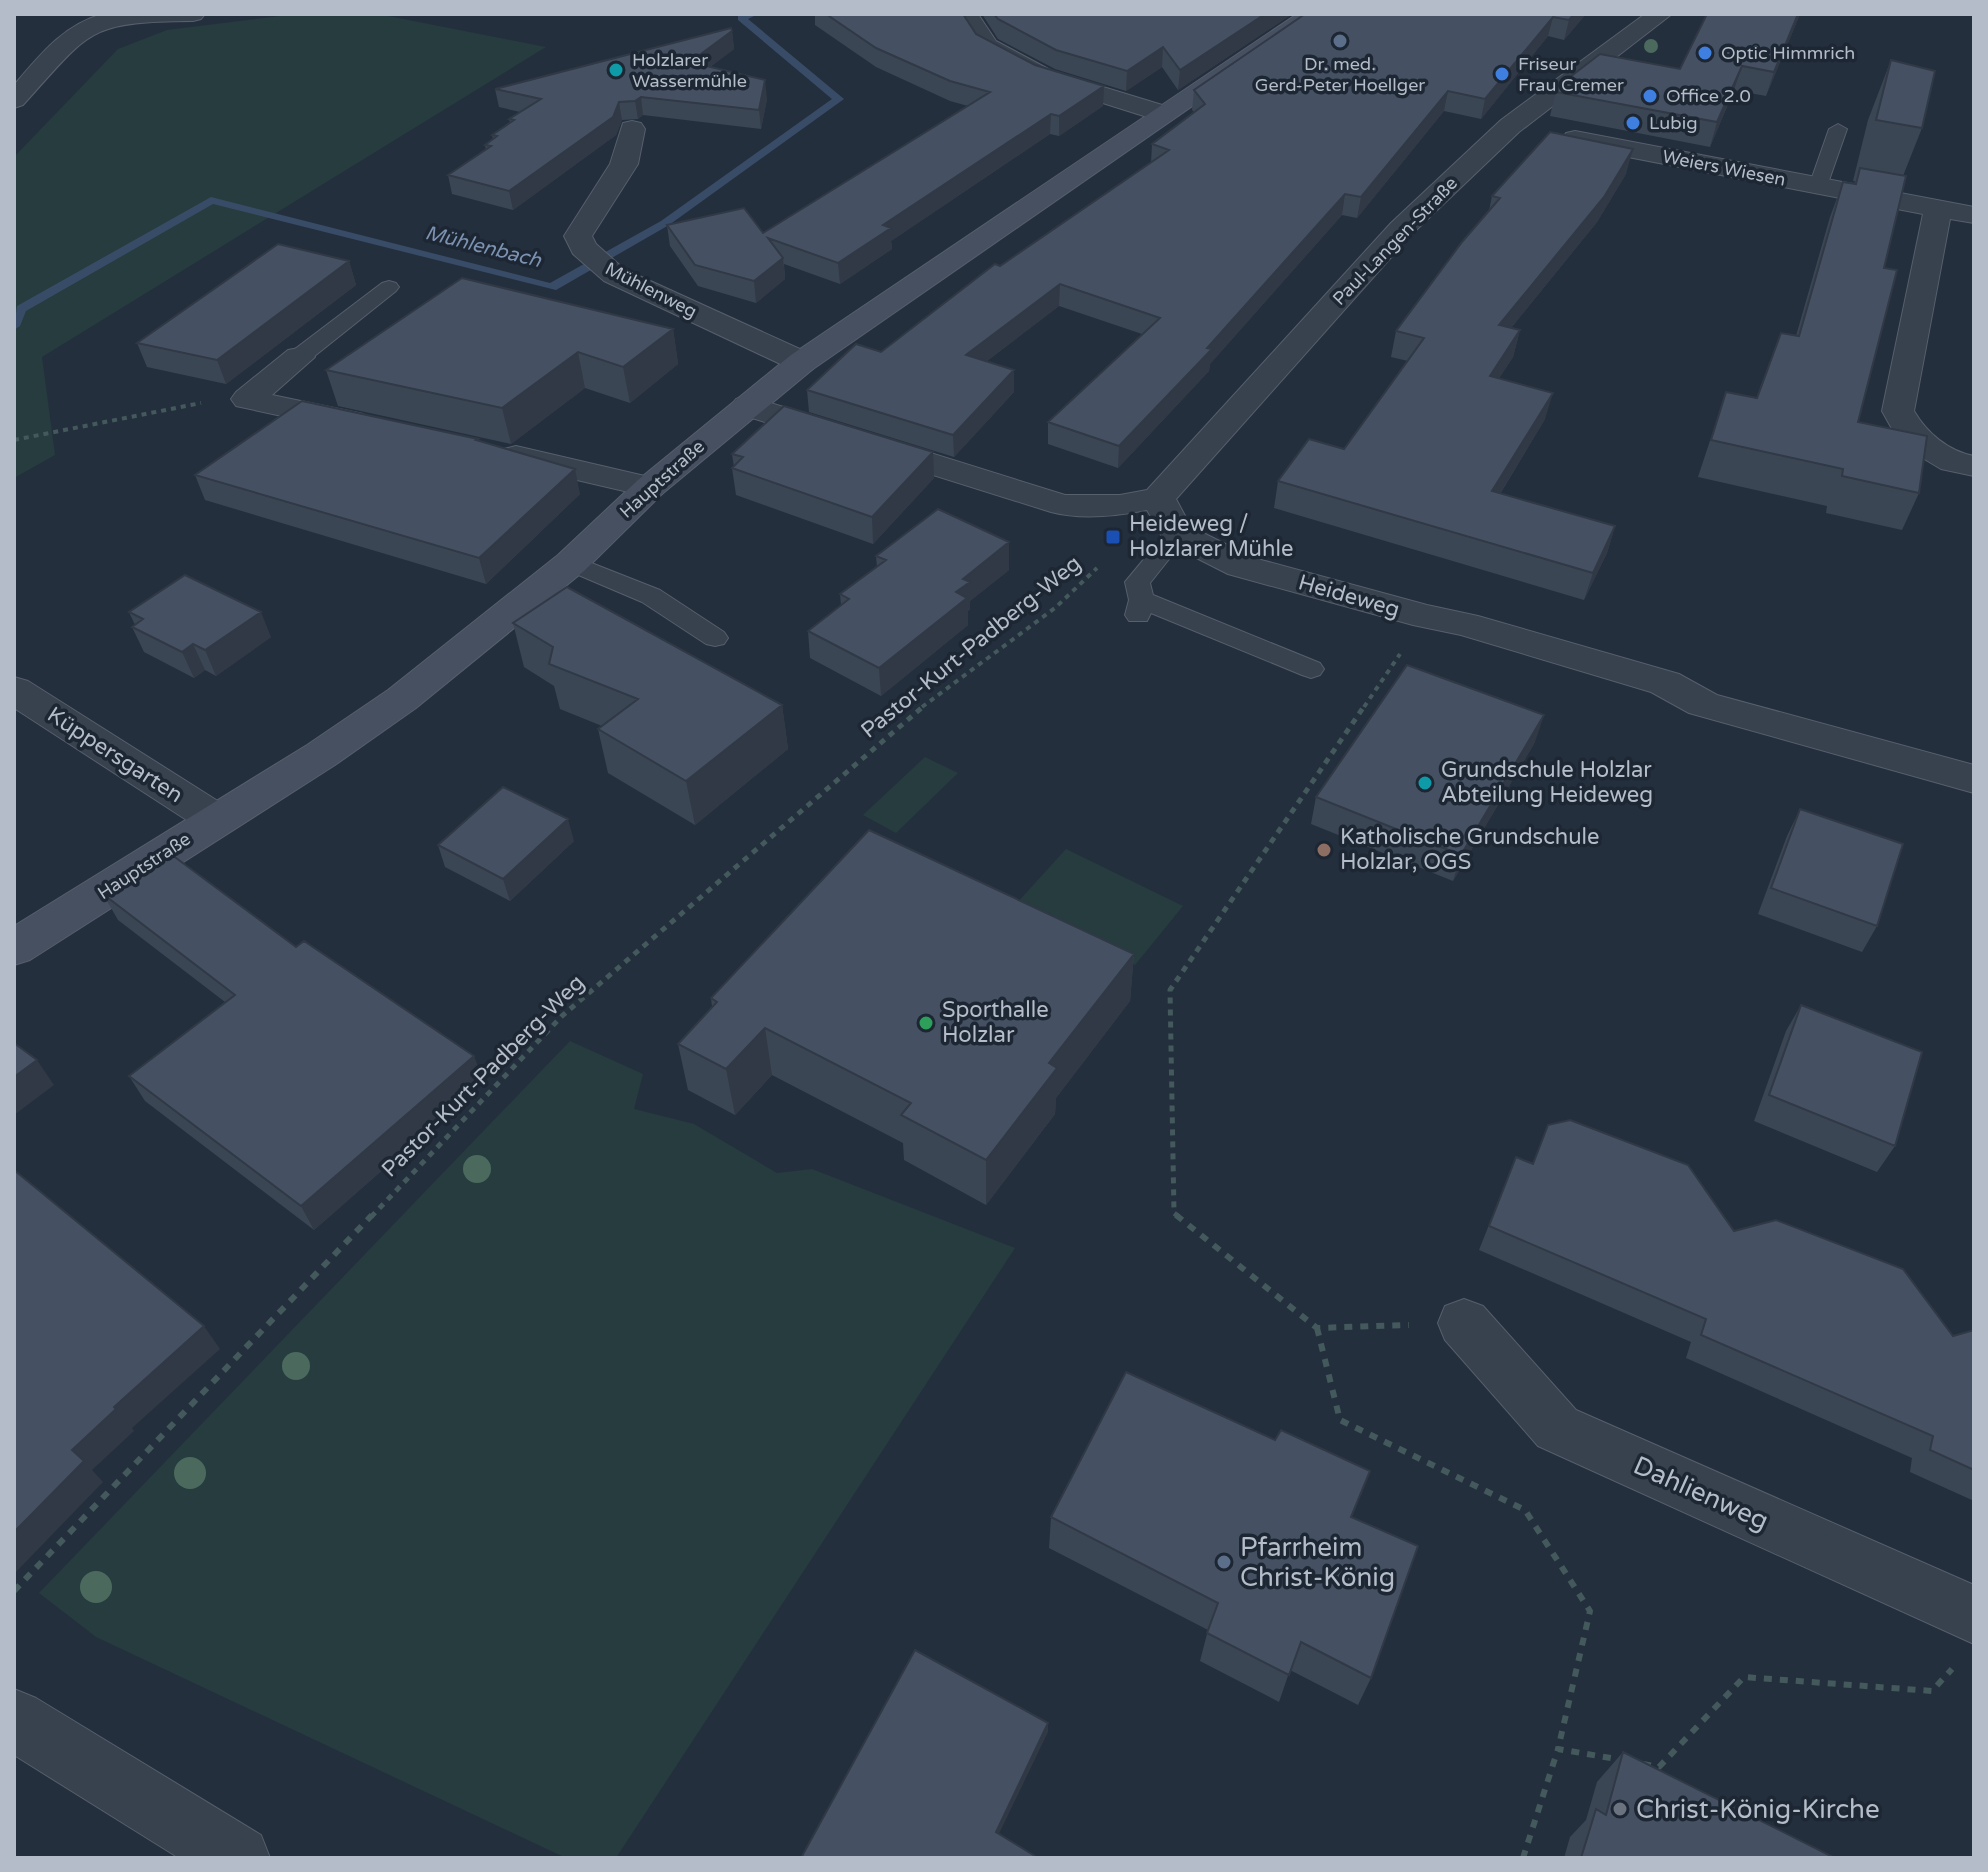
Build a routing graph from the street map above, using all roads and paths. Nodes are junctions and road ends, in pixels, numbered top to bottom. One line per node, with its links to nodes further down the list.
1 (193, 14): 5 (street)
2 (966, 14): 6 (street)
3 (1313, 14): 6 (main road, Hauptstraße)
4 (1660, 14): 7 (street, Paul-Langen-Straße)
5 (14, 100)
6 (1163, 114): 15 (main road, Hauptstraße)
7 (1510, 126): 10 (street, Weiers Wiesen); 23 (street, Paul-Langen-Straße)
8 (632, 129): 15 (street, Mühlenweg)
9 (1838, 129): 10 (lane)
10 (1818, 186): 11 (street, Weiers Wiesen)
11 (1938, 209): 12 (street, Weiers Wiesen); 21 (street)
12 (1974, 215)
13 (389, 287): 14 (lane)
14 (299, 357): 16 (street)
15 (802, 362): 17 (main road, Hauptstraße)
16 (247, 399): 18 (street); 19 (path)
17 (747, 406): 22 (main road, Hauptstraße); 23 (street)
18 (377, 426)
19 (14, 440)
20 (491, 451): 22 (street)
21 (1974, 466)
22 (650, 487): 25 (main road, Hauptstraße)
23 (1158, 498): 24 (street); 35 (path, Pastor-Kurt-Padberg-Weg)
24 (1177, 534): 26 (street, Heideweg); 28 (lane)
25 (571, 563): 27 (lane); 31 (main road, Hauptstraße)
26 (1426, 617): 30 (street, Heideweg); 34 (path)
27 (715, 638)
28 (1311, 669)
29 (14, 690): 31 (street, Küppersgarten)
30 (1974, 779)
31 (217, 820): 32 (main road, Hauptstraße)
32 (14, 948)
33 (1464, 1323): 34 (path); 36 (street, Dahlienweg)
34 (1317, 1328): 38 (path)
35 (14, 1591)
36 (1967, 1637): 38 (path)
37 (14, 1720): 39 (street)
38 (1558, 1749): 40 (path)
39 (238, 1858)
40 (1523, 1858)

